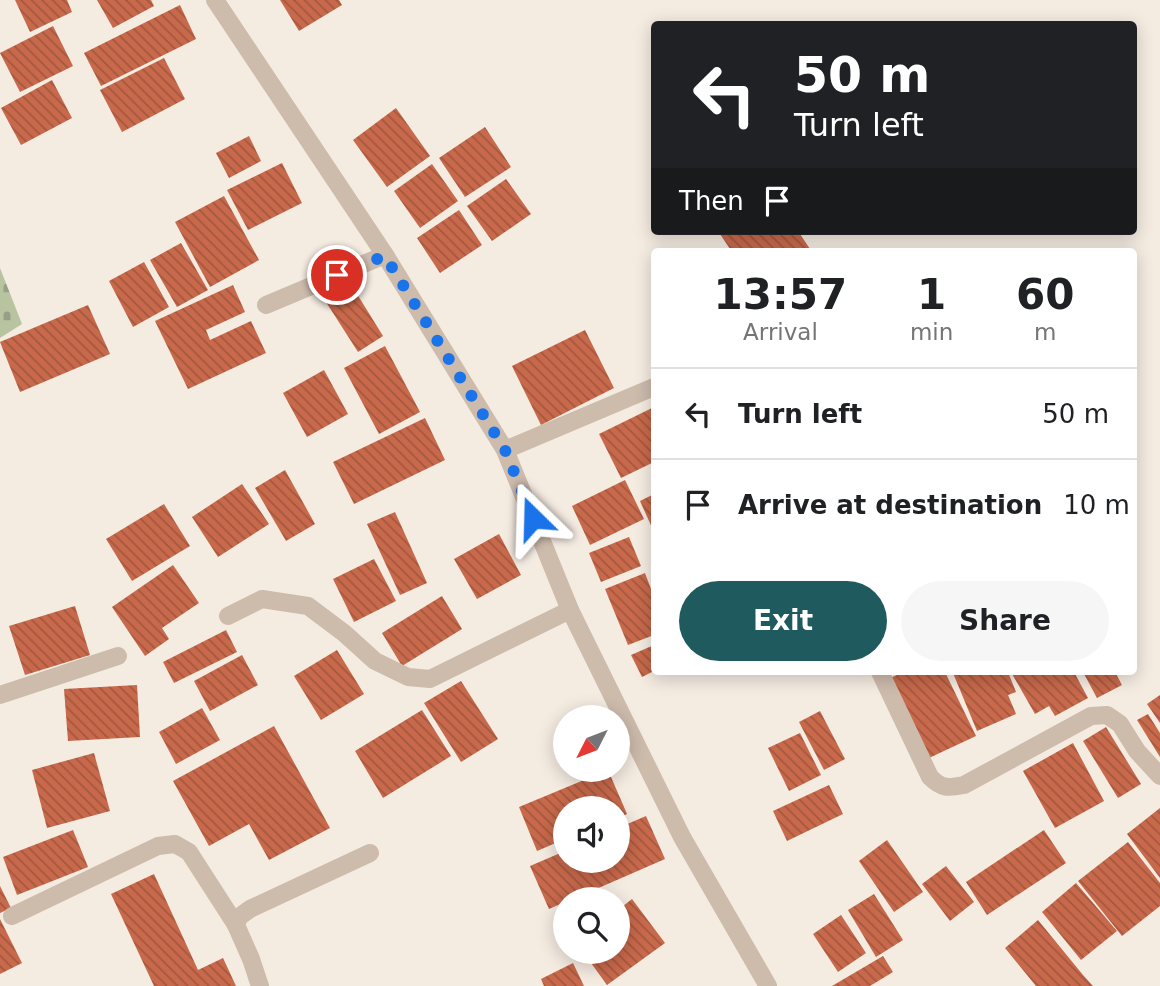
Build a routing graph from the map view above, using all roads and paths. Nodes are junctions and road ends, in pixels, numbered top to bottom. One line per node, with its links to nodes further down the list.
1 (215, 0): 2 (street)
2 (385, 256): 3 (street); 5 (street)
3 (266, 305)
4 (651, 388): 5 (street)
5 (505, 450): 6 (street)
6 (569, 610): 7 (street); 16 (street)
7 (228, 616)
8 (118, 656): 10 (street)
9 (881, 675): 11 (street)
10 (0, 695)
11 (1160, 776)
12 (370, 853): 14 (street)
13 (12, 916): 14 (street)
14 (236, 926): 15 (street)
15 (260, 986)
16 (768, 986)

